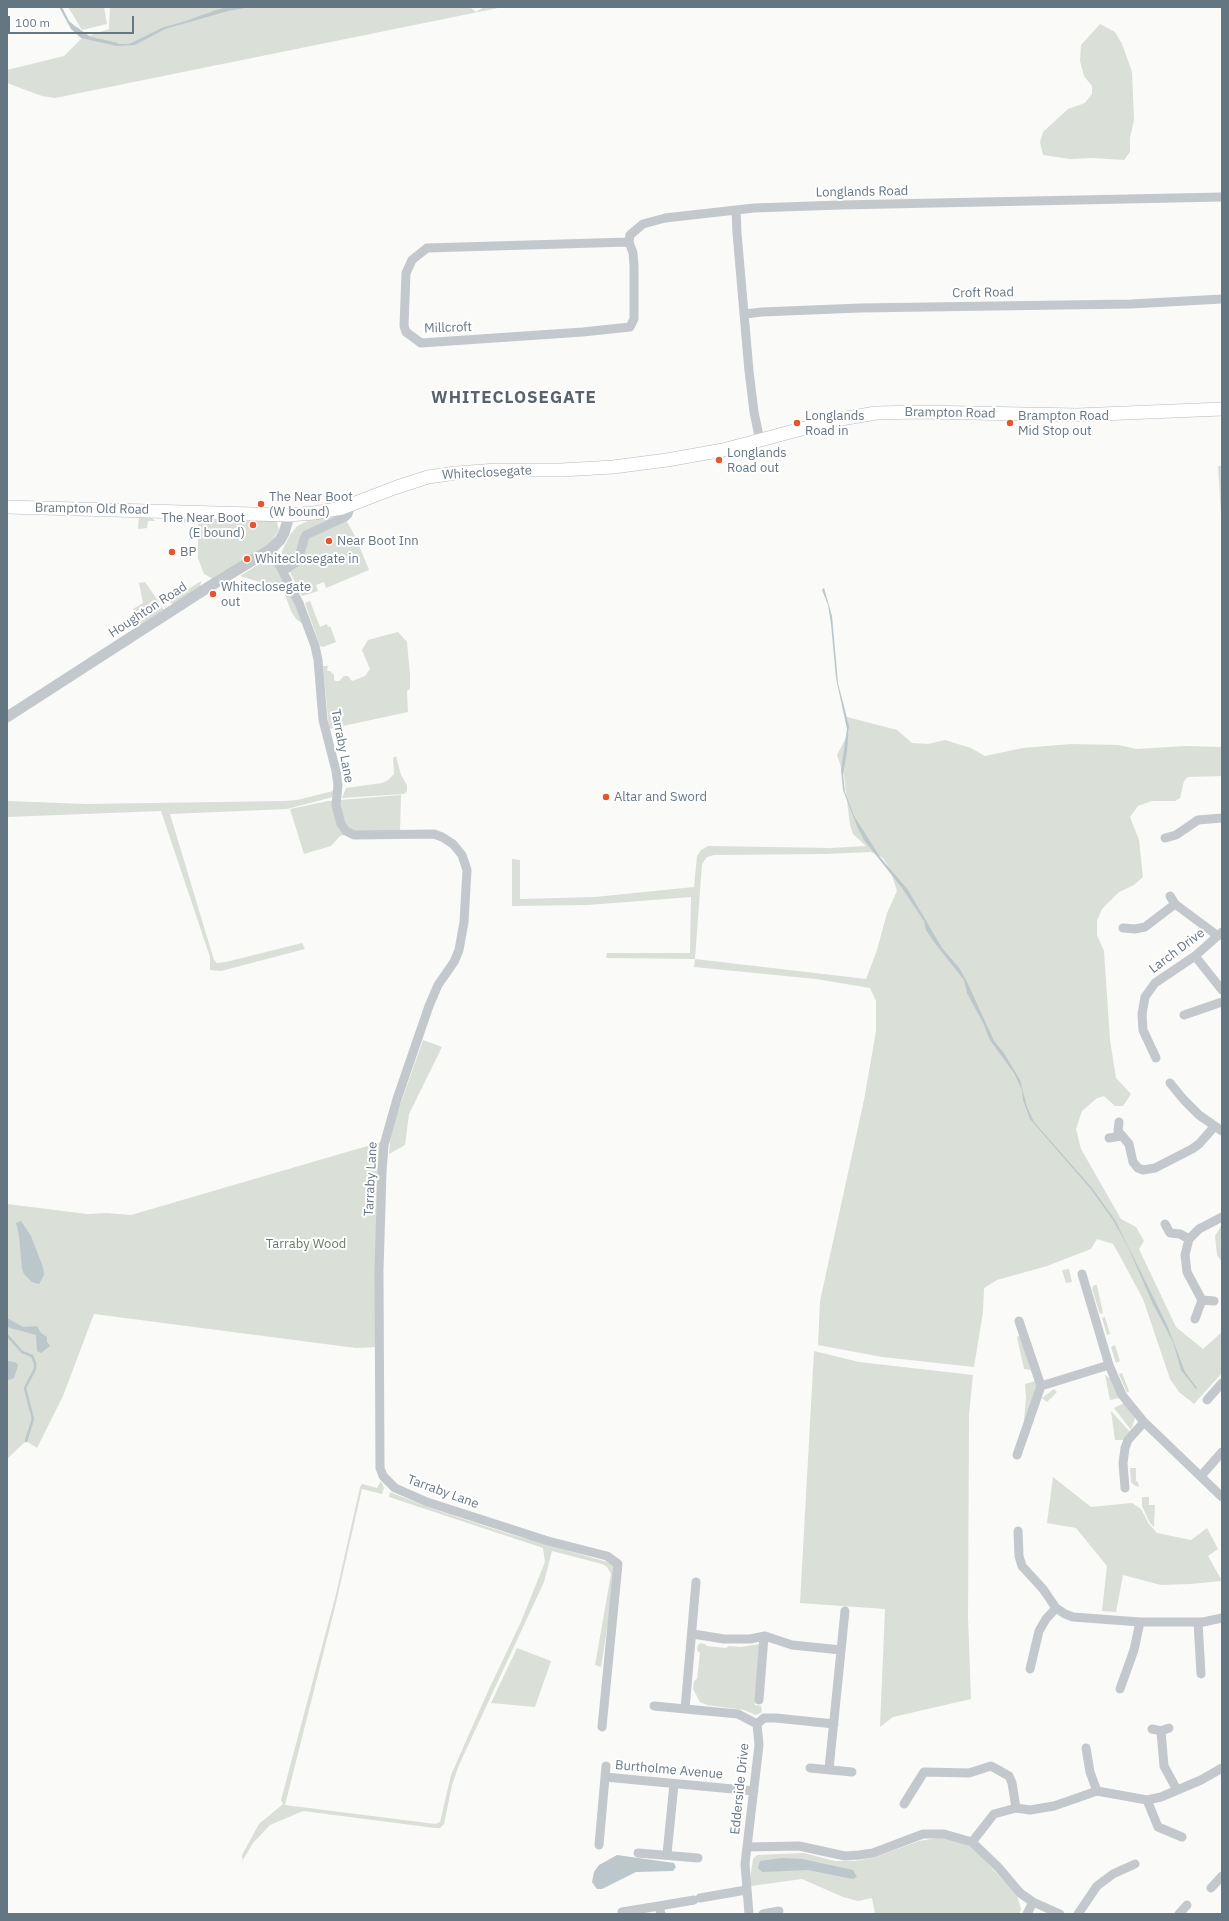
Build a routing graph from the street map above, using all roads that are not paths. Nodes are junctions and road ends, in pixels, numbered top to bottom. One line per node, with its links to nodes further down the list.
1 (1222, 197): 2 (street, Longlands Road)
2 (736, 210): 3 (street); 5 (street)
3 (629, 242): 3 (street, Millcroft)
4 (1222, 299): 5 (street, Croft Road)
5 (745, 314): 7 (street)
6 (1222, 410): 7 (main road, Brampton Road)
7 (760, 441): 8 (main road, Brampton Road)
8 (706, 453): 9 (main road, Whiteclosegate)
9 (351, 505): 12 (main road, Whiteclosegate); 14 (street)
10 (7, 507): 11 (main road, Brampton Old Road)
11 (249, 513): 12 (main road, Whiteclosegate)
12 (288, 515): 13 (street, Houghton Road)
13 (272, 549): 14 (street, Tarraby Lane); 15 (street, Houghton Road)
14 (283, 570): 69 (street, Tarraby Lane)
15 (7, 717)
16 (1222, 818): 17 (street)
17 (1163, 837)
18 (1170, 896): 19 (street)
19 (1176, 904): 20 (street); 21 (street)
20 (1123, 928)
21 (1220, 934): 22 (street, Larch Drive)
22 (1194, 956): 23 (street); 26 (street, Larch Drive)
23 (1222, 990)
24 (1222, 1002): 25 (street)
25 (1184, 1015)
26 (1156, 1058)
27 (1170, 1083): 29 (street)
28 (1119, 1122): 31 (street)
29 (1214, 1127): 30 (street); 31 (street)
30 (1222, 1131)
31 (1121, 1136): 32 (street)
32 (1110, 1138)
33 (1222, 1217): 35 (street)
34 (1165, 1224): 35 (street)
35 (1189, 1239): 37 (street)
36 (1082, 1274): 41 (street)
37 (1202, 1300): 38 (street); 39 (street)
38 (1214, 1301)
39 (1195, 1319)
40 (1019, 1321): 43 (street)
41 (1109, 1365): 43 (street); 45 (street)
42 (1222, 1382): 44 (street)
43 (1041, 1386): 47 (street)
44 (1207, 1400)
45 (1144, 1422): 48 (street); 49 (street)
46 (1222, 1452): 48 (street)
47 (1017, 1455)
48 (1201, 1476): 50 (street)
49 (1125, 1488)
50 (1222, 1497)
51 (1018, 1531): 53 (street)
52 (696, 1582): 58 (street)
53 (1056, 1608): 56 (street); 61 (street)
54 (845, 1611): 60 (street)
55 (1222, 1618): 57 (street)
56 (1140, 1622): 57 (street); 63 (street)
57 (1198, 1622): 62 (street)
58 (693, 1634): 59 (street); 66 (street)
59 (764, 1637): 60 (street); 64 (street)
60 (841, 1650): 68 (street)
61 (1030, 1669)
62 (1201, 1674)
63 (1120, 1689)
64 (759, 1700)
65 (654, 1706): 66 (street)
66 (685, 1709): 67 (street)
67 (757, 1724): 68 (street); 80 (street, Edderside Drive)
68 (834, 1724): 74 (street)
69 (602, 1728)
70 (1161, 1730): 79 (street)
71 (1086, 1748): 81 (street)
72 (606, 1766): 77 (street)
73 (810, 1768): 74 (street)
74 (829, 1769): 75 (street)
75 (852, 1772)
76 (1221, 1773): 79 (street)
77 (605, 1777): 78 (street, Burtholme Avenue); 87 (street)
78 (674, 1784): 80 (street, Burtholme Avenue); 90 (street)
79 (1177, 1790): 82 (street)
80 (754, 1791): 88 (street, Edderside Drive)
81 (1097, 1791): 82 (street); 84 (street)
82 (1147, 1800): 85 (street)
83 (903, 1804): 84 (street)
84 (1016, 1808): 86 (street)
85 (1182, 1837)
86 (972, 1842): 88 (street); 96 (street)
87 (599, 1845)
88 (746, 1847): 95 (street, Edderside Drive)
89 (638, 1853): 90 (street)
90 (667, 1854): 91 (street)
91 (698, 1858)
92 (1135, 1864): 105 (street)
93 (1222, 1876): 94 (street)
94 (1211, 1888)
95 (746, 1890): 98 (street); 101 (street, Edderside Drive)
96 (1033, 1902): 103 (street); 104 (street)
97 (1187, 1905): 106 (street)
98 (660, 1910): 100 (street)
99 (779, 1911): 102 (street)
100 (622, 1912)
101 (749, 1914)
102 (763, 1914)
103 (1027, 1914)
104 (1060, 1914)
105 (1078, 1914)
106 (1179, 1914)

